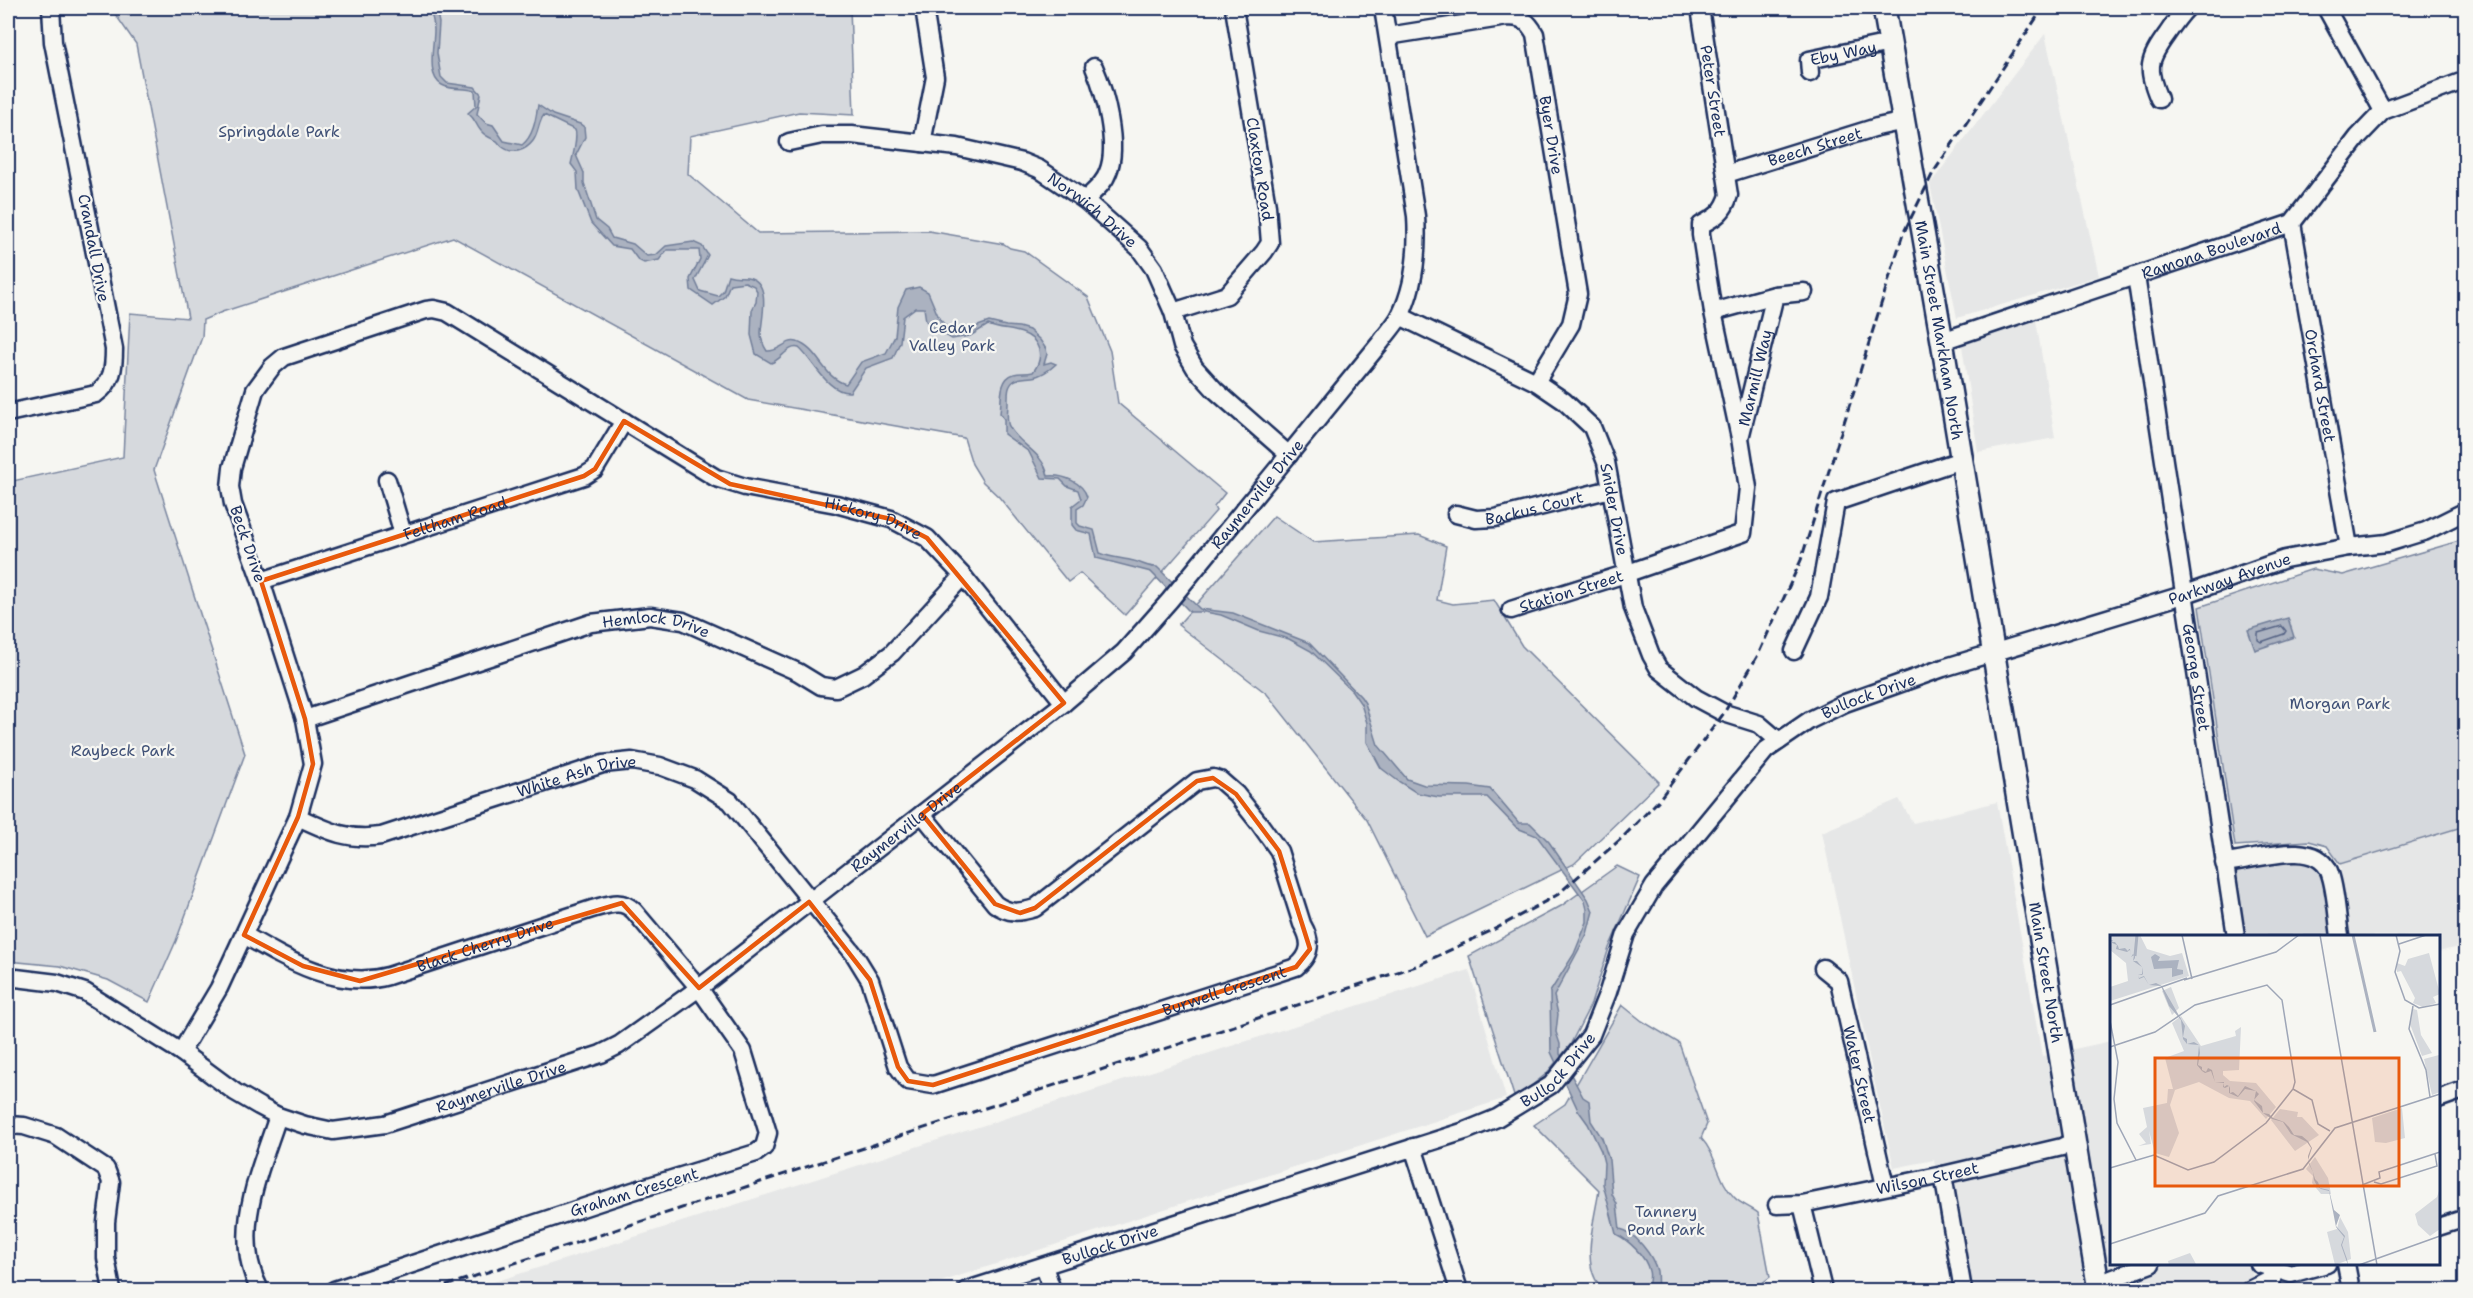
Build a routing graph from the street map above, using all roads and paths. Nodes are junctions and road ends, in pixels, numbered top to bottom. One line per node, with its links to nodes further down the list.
1 (51, 8): 30 (street, Crandall Drive)
2 (924, 8): 18 (street)
3 (1234, 8): 25 (street, Claxton Road)
4 (1383, 8): 9 (street, Raymerville Drive)
5 (1700, 8): 19 (street, Peter Street)
6 (1884, 8): 10 (main road, Main Street Markham North)
7 (2187, 8): 14 (street)
8 (2326, 8): 15 (street)
9 (1388, 36): 27 (street, Raymerville Drive); 29 (street, Byer Drive)
10 (1890, 43): 12 (street, Eby Way); 16 (main road, Main Street Markham North)
11 (1094, 67): 20 (street)
12 (1810, 73)
13 (2466, 80): 15 (street, Ramona Boulevard)
14 (2159, 99)
15 (2383, 111): 21 (street, Ramona Boulevard)
16 (1905, 121): 19 (street, Beech Street); 28 (main road, Main Street Markham North)
17 (789, 142): 18 (street, Norwich Drive)
18 (922, 143): 20 (street, Norwich Drive)
19 (1726, 174): 26 (street, Marmill Way)
20 (1085, 200): 25 (street, Norwich Drive)
21 (2292, 223): 22 (street, Ramona Boulevard); 40 (street, Orchard Street)
22 (2136, 276): 28 (street, Ramona Boulevard); 44 (street, George Street)
23 (1804, 292): 24 (street)
24 (1775, 295): 26 (street); 32 (street, Marmill Way)
25 (1173, 312): 33 (street, Norwich Drive)
26 (1713, 312): 32 (street, Marmill Way)
27 (1400, 316): 29 (street, Snider Drive); 33 (street, Raymerville Drive)
28 (1942, 341): 34 (main road, Main Street Markham North)
29 (1536, 382): 36 (street, Snider Drive)
30 (8, 413)
31 (624, 421): 39 (street, Feltham Road); 42 (street, Hickory Drive); 43 (street, Beck Drive)
32 (1740, 438): 41 (street, Station Street)
33 (1289, 455): 48 (street, Raymerville Drive)
34 (1961, 460): 46 (street); 47 (main road, Main Street Markham North)
35 (387, 480): 39 (street)
36 (1611, 489): 38 (street, Backus Court); 41 (street, Snider Drive)
37 (2466, 511): 40 (street, Parkway Avenue)
38 (1456, 514)
39 (402, 534): 43 (street, Feltham Road)
40 (2349, 547): 44 (street, Parkway Avenue)
41 (1625, 574): 45 (street, Station Street); 50 (street, Snider Drive)
42 (963, 576): 48 (street, Hickory Drive); 49 (street, Hemlock Drive)
43 (261, 581): 49 (street, Beck Drive)
44 (2183, 595): 47 (street, Parkway Avenue); 53 (street, George Street)
45 (1511, 610)
46 (1794, 651)
47 (1993, 654): 50 (street, Bullock Drive); 66 (main road, Main Street North)
48 (1064, 703): 51 (street, Raymerville Drive)
49 (305, 719): 52 (street, Beck Drive)
50 (1779, 741): 67 (street, Bullock Drive)
51 (922, 814): 54 (street, Raymerville Drive); 54 (street, Burwell Crescent)
52 (298, 817): 54 (street, White Ash Drive); 55 (street, Beck Drive)
53 (2224, 863): 56 (street, George Street); 57 (street)
54 (809, 902): 60 (street, Raymerville Drive)
55 (244, 935): 60 (street, Black Cherry Drive); 61 (street, Beck Drive)
56 (2236, 935)
57 (2340, 935)
58 (1823, 968): 69 (street, Water Street)
59 (8, 977): 61 (street, Raymerville Drive)
60 (699, 988): 64 (street, Raymerville Drive); 81 (street, Graham Crescent)
61 (181, 1052): 64 (street, Raymerville Drive)
62 (2466, 1089): 63 (street)
63 (2440, 1098)
64 (278, 1116): 80 (street)
65 (8, 1125): 79 (street)
66 (2076, 1140): 68 (street, Wilson Street); 87 (main road, Main Street North)
67 (1413, 1147): 77 (street, Bullock Drive); 84 (street)
68 (1943, 1176): 69 (street, Wilson Street); 86 (street)
69 (1885, 1186): 70 (street, Wilson Street)
70 (1802, 1204): 71 (street, Wilson Street); 85 (street)
71 (1777, 1205)
72 (2466, 1218): 73 (street)
73 (2440, 1227)
74 (2145, 1265): 87 (street)
75 (2320, 1265): 78 (street)
76 (2346, 1265): 89 (street)
77 (1044, 1266): 82 (street, Bullock Drive); 83 (street)
78 (2270, 1273): 88 (street)
79 (112, 1290)
80 (260, 1290)
81 (334, 1290)
82 (967, 1290)
83 (1053, 1290)
84 (1459, 1290)
85 (1823, 1290)
86 (1964, 1290)
87 (2098, 1290)
88 (2250, 1290)
89 (2351, 1290)

